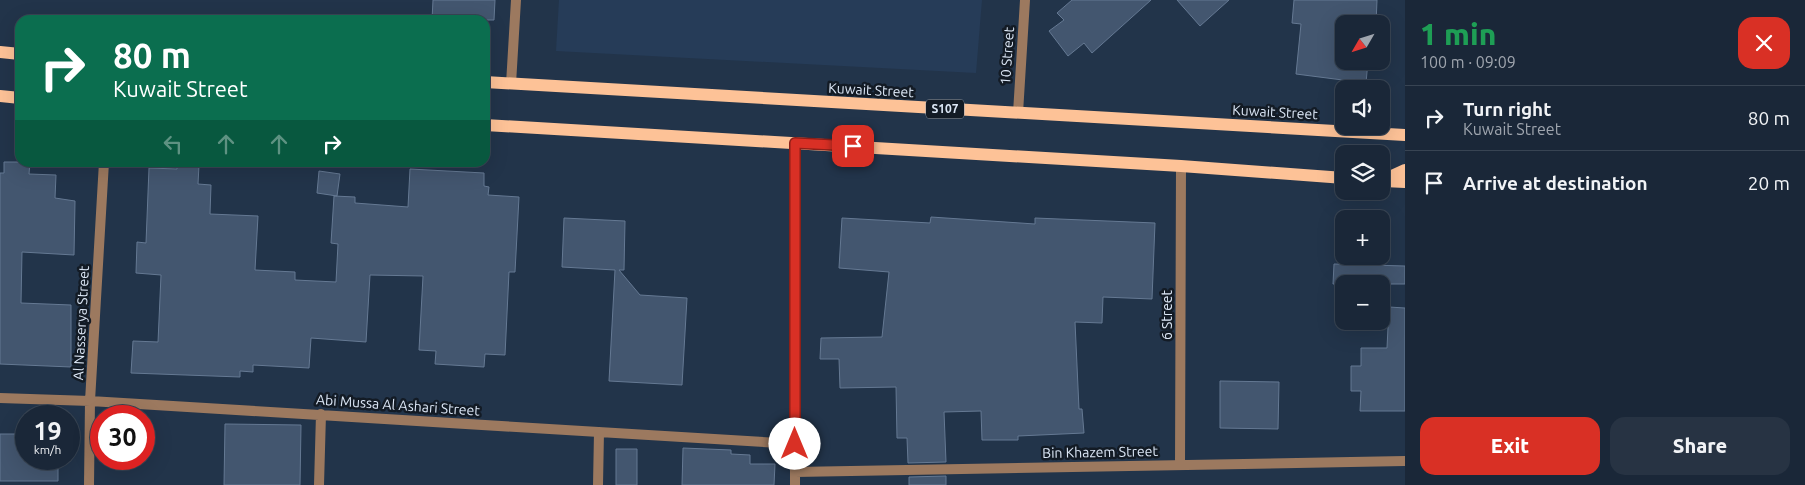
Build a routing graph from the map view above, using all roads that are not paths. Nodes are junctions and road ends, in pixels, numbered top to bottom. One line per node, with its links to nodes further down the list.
1 (516, 0): 6 (street)
2 (1025, 0): 9 (street, 10 Street)
3 (0, 52): 4 (main road)
4 (15, 54)
5 (490, 82): 6 (main road, Kuwait Street / S107)
6 (511, 84): 9 (main road, Kuwait Street / S107)
7 (0, 96): 8 (main road)
8 (15, 98)
9 (1018, 113): 11 (main road, Kuwait Street / S107)
10 (490, 125): 12 (main road)
11 (1405, 135)
12 (795, 143): 13 (main road); 24 (street)
13 (1181, 166): 16 (main road); 26 (street, 6 Street)
14 (104, 167): 21 (street, Al Nasserya Street)
15 (1405, 170): 17 (main road)
16 (1335, 177)
17 (1390, 177)
18 (1390, 181): 19 (main road)
19 (1405, 182)
20 (0, 398): 21 (street, Abi Mussa Al Ashari Street)
21 (90, 401): 22 (street, Abi Mussa Al Ashari Street); 28 (street, Al Nasserya Street)
22 (321, 414): 23 (street, Abi Mussa Al Ashari Street); 29 (street)
23 (599, 432): 24 (street, Abi Mussa Al Ashari Street); 30 (street)
24 (795, 444): 27 (street)
25 (1405, 460): 26 (street, Bin Khazem Street)
26 (1180, 465): 27 (street, Bin Khazem Street)
27 (795, 472): 31 (street)
28 (89, 485)
29 (319, 485)
30 (598, 485)
31 (795, 485)

